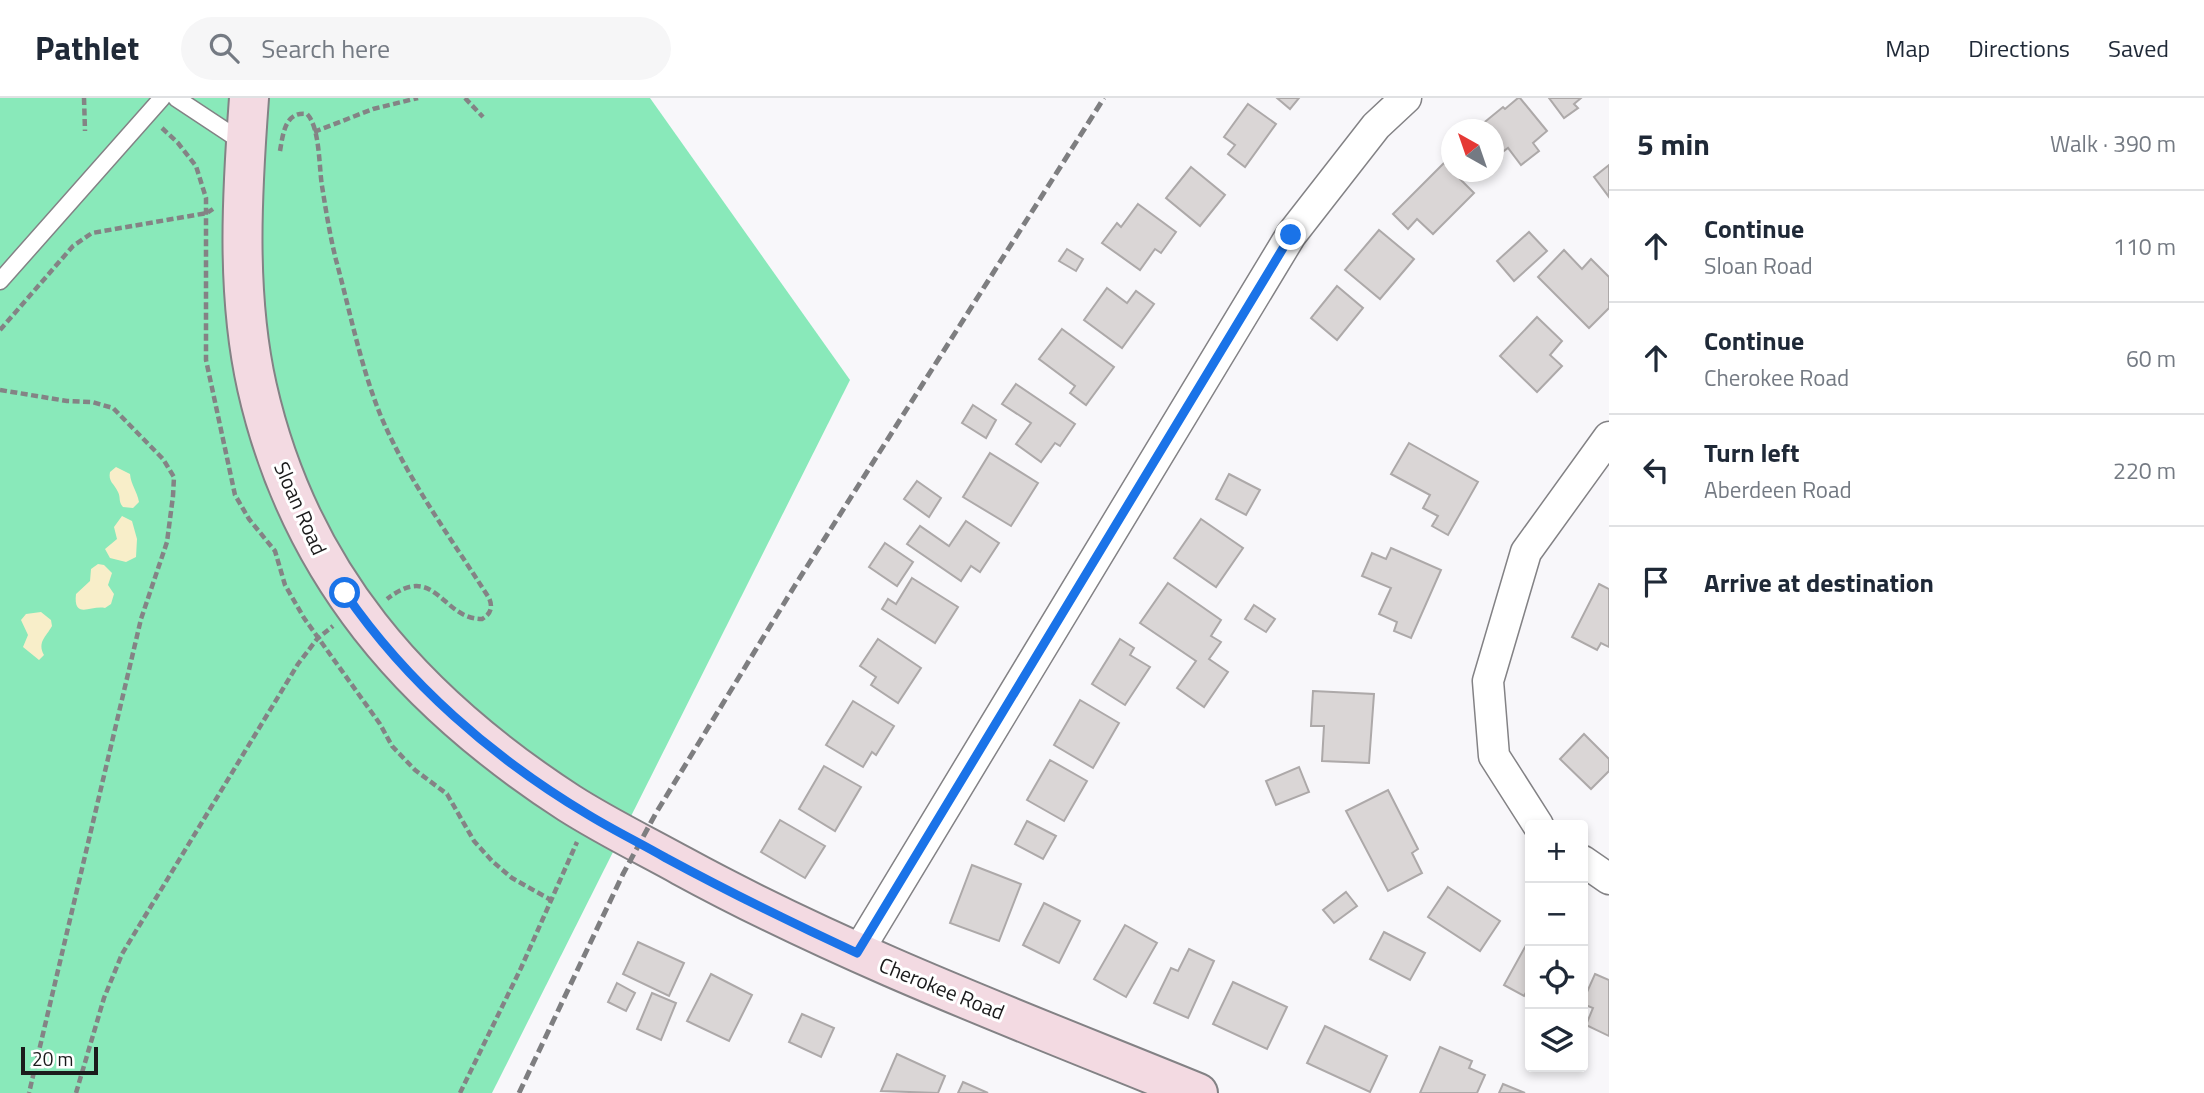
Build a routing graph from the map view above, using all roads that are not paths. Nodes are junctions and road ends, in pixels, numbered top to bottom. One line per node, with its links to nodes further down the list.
1 (162, 98): 6 (lane)
2 (176, 98): 5 (lane)
3 (249, 98): 5 (street, Sloan Road)
4 (1406, 98): 12 (street)
5 (246, 145): 9 (street, Sloan Road)
6 (0, 281)
7 (1609, 438): 8 (street)
8 (1535, 820)
9 (654, 851): 12 (street, Cherokee Road)
10 (1588, 864): 11 (street)
11 (1609, 879)
12 (857, 953): 13 (street, Cherokee Road)
13 (1198, 1093)

